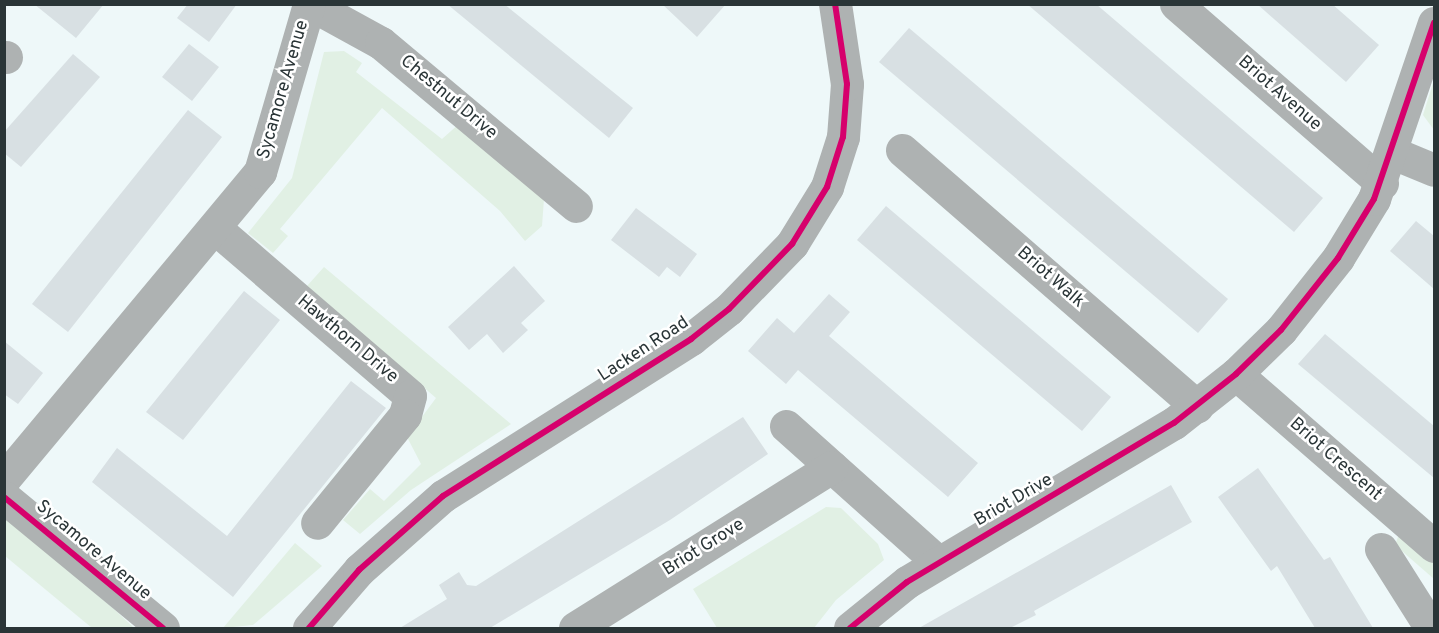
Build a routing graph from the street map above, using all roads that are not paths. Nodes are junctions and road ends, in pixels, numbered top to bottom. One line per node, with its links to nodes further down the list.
1 (309, 4): 9 (street, Chestnut Drive); 10 (street, Sycamore Avenue)
2 (836, 4): 22 (street, Lacken Road)
3 (1176, 4): 8 (street, Briot Avenue)
4 (1434, 23): 6 (street, Briot Drive)
5 (902, 150): 12 (street, Briot Walk)
6 (1394, 153): 7 (street); 8 (street, Briot Drive)
7 (1434, 170)
8 (1382, 183): 11 (street, Briot Drive)
9 (576, 206)
10 (215, 228): 15 (street, Sycamore Avenue); 17 (street, Hawthorn Drive)
11 (1236, 374): 12 (street, Briot Drive); 18 (street, Briot Crescent)
12 (1197, 406): 20 (street, Briot Drive)
13 (786, 426): 14 (street)
14 (832, 467): 20 (street); 23 (street, Briot Grove)
15 (4, 479)
16 (4, 497): 21 (street, Sycamore Avenue)
17 (317, 523)
18 (1434, 546)
19 (1382, 549): 25 (street)
20 (938, 562): 24 (street, Briot Drive)
21 (163, 628)
22 (309, 628)
23 (575, 628)
24 (850, 628)
25 (1431, 628)

